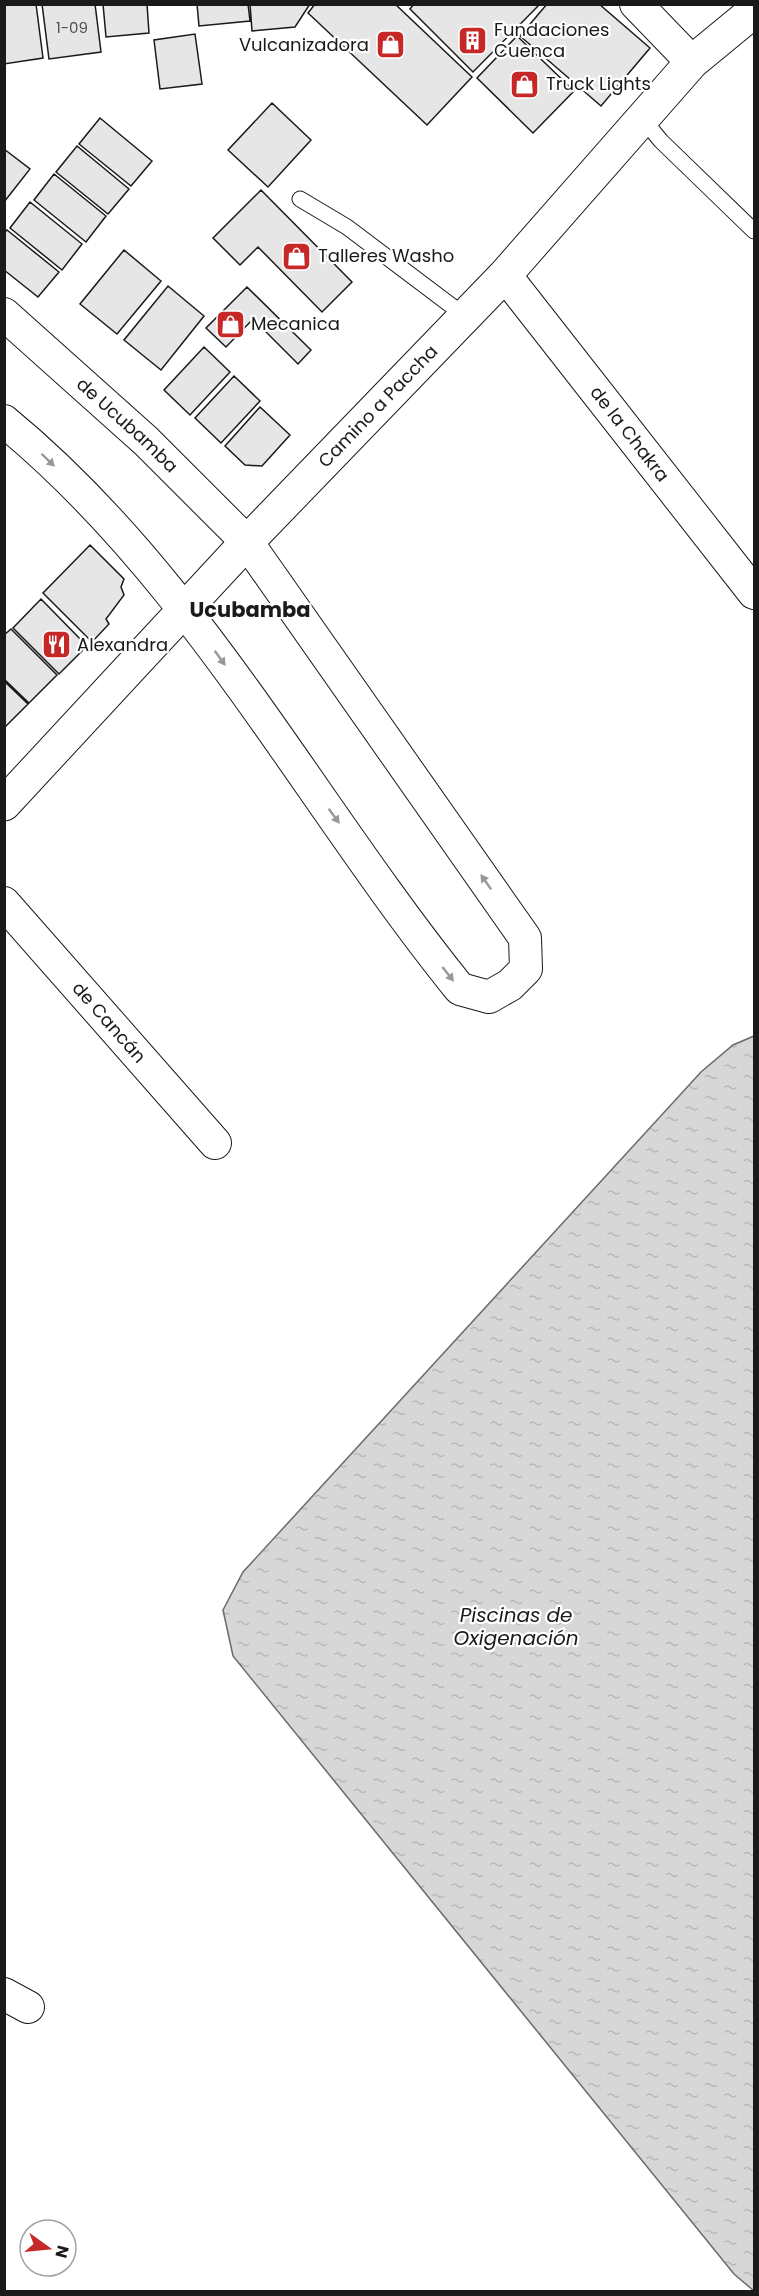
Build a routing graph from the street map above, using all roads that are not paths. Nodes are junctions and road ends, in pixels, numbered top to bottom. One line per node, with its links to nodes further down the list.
1 (636, 4): 3 (street)
2 (754, 11): 3 (main road, Camino a Paccha)
3 (692, 62): 4 (main road, Camino a Paccha)
4 (642, 118): 6 (lane); 7 (main road, Camino a Paccha)
5 (300, 199): 9 (lane)
6 (754, 231)
7 (505, 275): 9 (main road, Camino a Paccha); 12 (street, de la Chakra)
8 (4, 314): 11 (street, de Ucubamba)
9 (465, 316): 11 (main road, Camino a Paccha)
10 (4, 421): 13 (street, de Ucubamba, one-way to 13)
11 (247, 542): 13 (main road, Camino a Paccha); 13 (street, de Ucubamba, one-way to 11)
12 (754, 593)
13 (186, 611): 14 (main road, Camino a Paccha)
14 (4, 804)
15 (4, 903): 16 (street, de Cancán)
16 (215, 1143)

